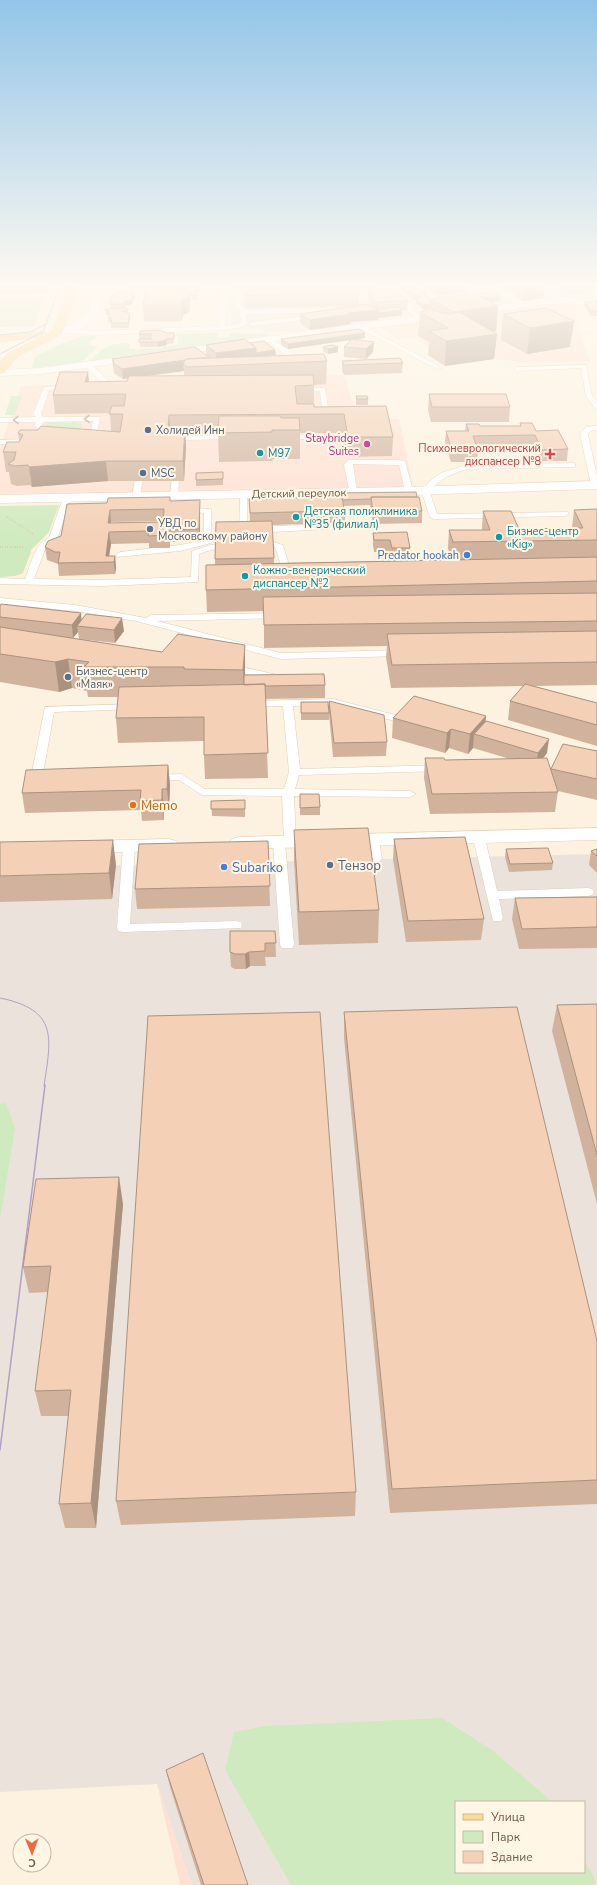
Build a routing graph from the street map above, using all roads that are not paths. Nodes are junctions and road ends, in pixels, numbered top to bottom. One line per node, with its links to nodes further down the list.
1 (38, 371): 4 (street)
2 (97, 371): 5 (lane)
3 (585, 371): 10 (lane)
4 (0, 372)
5 (111, 386): 7 (lane); 8 (lane)
6 (78, 387): 11 (lane)
7 (92, 387)
8 (120, 388)
9 (292, 390): 15 (lane)
10 (597, 407)
11 (41, 419): 12 (lane, one-way to 12); 16 (lane, one-way to 11); 17 (lane)
12 (0, 420)
13 (597, 428): 22 (lane)
14 (246, 437): 18 (lane)
15 (277, 437)
16 (77, 441)
17 (0, 442)
18 (177, 447)
19 (142, 459): 27 (lane)
20 (572, 465): 23 (lane)
21 (175, 481): 30 (lane)
22 (596, 485): 23 (street, Детский переулок)
23 (425, 490): 24 (street, Детский переулок); 31 (lane)
24 (409, 491): 25 (street, Детский переулок); 25 (lane)
25 (354, 492): 26 (street, Детский переулок)
26 (243, 494): 30 (street, Детский переулок); 34 (lane)
27 (136, 496): 28 (street, Детский переулок); 30 (street, Детский переулок)
28 (68, 498): 29 (street, Детский переулок); 38 (lane)
29 (0, 499)
30 (164, 502): 35 (lane)
31 (565, 514)
32 (325, 527): 33 (lane)
33 (262, 529): 34 (lane); 36 (lane)
34 (244, 530): 38 (lane)
35 (120, 555)
36 (286, 569)
37 (0, 581): 38 (lane)
38 (29, 581)
39 (0, 601): 41 (lane)
40 (287, 616): 41 (lane)
41 (136, 618): 42 (lane)
42 (415, 653)
43 (218, 665): 44 (lane)
44 (285, 679)
45 (288, 703): 46 (lane); 48 (lane); 50 (lane)
46 (240, 704)
47 (144, 706): 52 (lane)
48 (399, 719)
49 (452, 768): 50 (lane)
50 (295, 772): 53 (lane)
51 (143, 778): 53 (lane)
52 (51, 782)
53 (288, 793): 54 (lane); 57 (lane)
54 (410, 794)
55 (597, 834): 56 (street)
56 (479, 838): 57 (street); 63 (lane)
57 (285, 842): 58 (street); 66 (lane)
58 (224, 843)
59 (185, 844): 60 (street)
60 (129, 846): 61 (street); 65 (lane)
61 (66, 847)
62 (588, 892): 63 (lane)
63 (492, 895): 64 (lane)
64 (497, 918)
65 (236, 925)
66 (288, 945)

